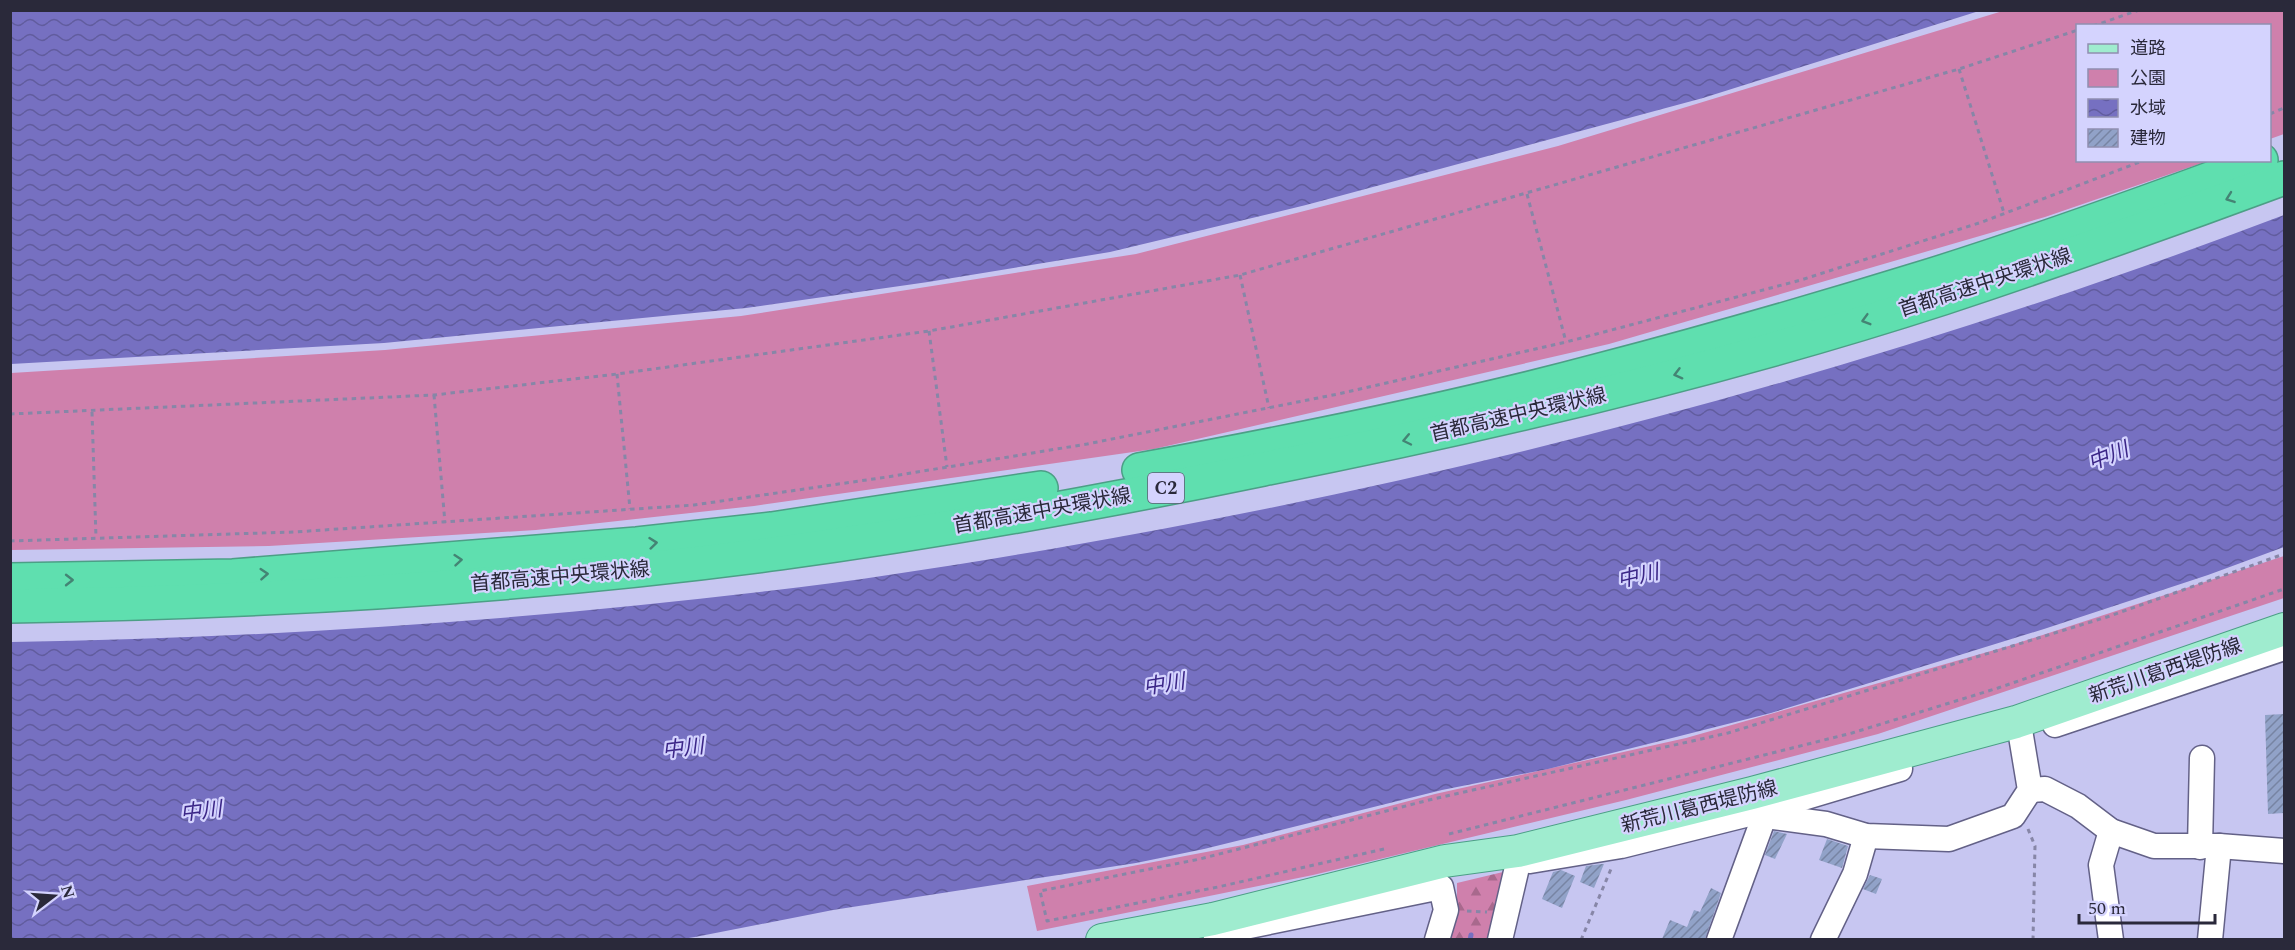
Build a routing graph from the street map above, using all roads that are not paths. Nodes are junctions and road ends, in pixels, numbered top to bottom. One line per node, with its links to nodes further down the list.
1 (2256, 162): 3 (highway, 首都高速中央環状線 / C2, one-way to 1)
2 (2284, 178): 4 (highway, 首都高速中央環状線 / C2, one-way to 4)
3 (10, 580)
4 (10, 606)
5 (2284, 629): 15 (main road, 新荒川葛西堤防線)
6 (2284, 648): 7 (street)
7 (2021, 736): 9 (street); 10 (street)
8 (2202, 758): 13 (street)
9 (2024, 799): 11 (street); 12 (street)
10 (1758, 815): 12 (street); 15 (street); 21 (street)
11 (2111, 831): 13 (street); 23 (street)
12 (1866, 836): 22 (street)
13 (2209, 847): 14 (street); 24 (street)
14 (2284, 851)
15 (1518, 857): 16 (main road, 新荒川葛西堤防線); 20 (street)
16 (1248, 919): 17 (main road, 新荒川葛西堤防線); 18 (street); 19 (street)
17 (1102, 939)
18 (1185, 939)
19 (1437, 939)
20 (1500, 939)
21 (1719, 939)
22 (1823, 939)
23 (2111, 939)
24 (2210, 939)

